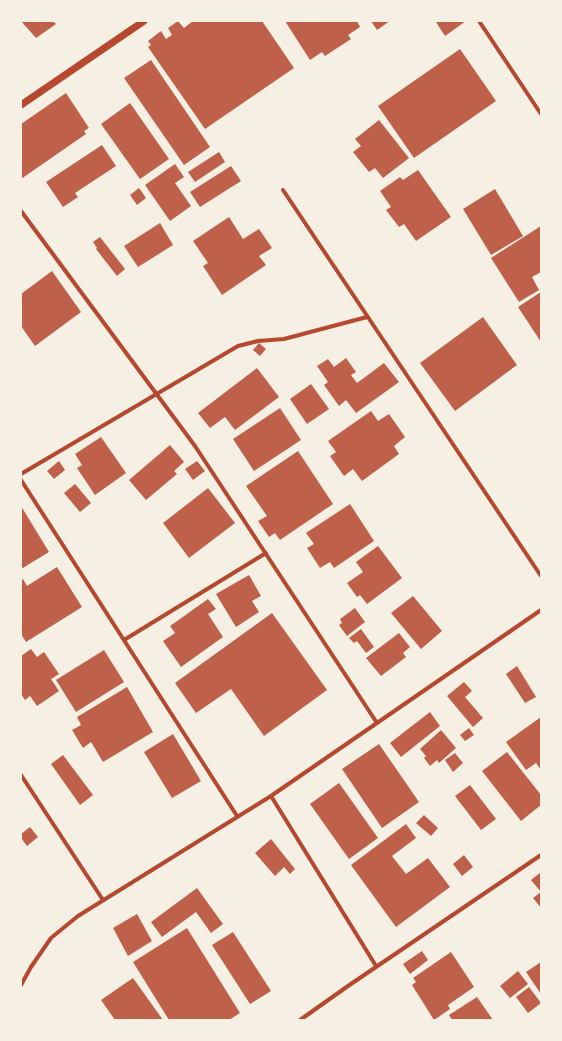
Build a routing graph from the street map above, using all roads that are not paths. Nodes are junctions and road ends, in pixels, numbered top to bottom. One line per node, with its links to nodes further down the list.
1 (144, 21): 3 (street)
2 (479, 21): 4 (street)
3 (21, 105)
4 (541, 114)
5 (283, 190): 7 (street)
6 (21, 211): 8 (street)
7 (367, 317): 8 (street); 12 (street)
8 (157, 395): 9 (street); 11 (street)
9 (21, 474)
10 (21, 480): 14 (street)
11 (266, 553): 14 (street); 15 (street)
12 (541, 576)
13 (541, 610): 15 (street)
14 (124, 640): 18 (street)
15 (377, 723): 17 (street)
16 (21, 775): 20 (street)
17 (271, 796): 18 (street); 21 (street)
18 (237, 816): 20 (street)
19 (541, 855): 21 (street)
20 (104, 900): 22 (street)
21 (376, 966): 23 (street)
22 (21, 985)
23 (300, 1020)

